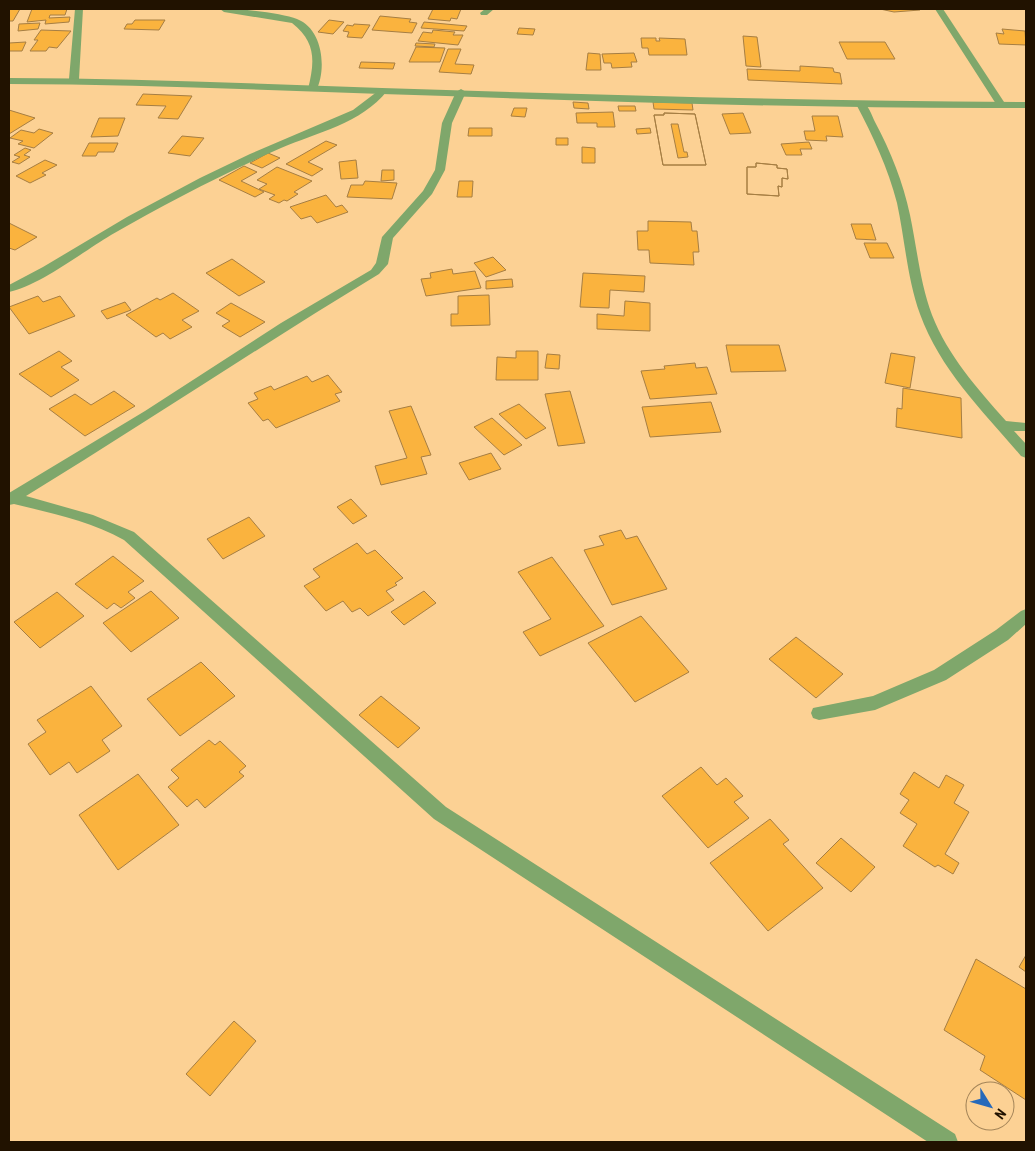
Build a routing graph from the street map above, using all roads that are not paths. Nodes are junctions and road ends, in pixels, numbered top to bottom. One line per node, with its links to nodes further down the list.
1 (79, 9): 4 (street)
2 (224, 9): 6 (street)
3 (939, 9): 10 (street)
4 (74, 80): 5 (street); 6 (street)
5 (9, 81)
6 (313, 88): 7 (street)
7 (382, 91): 8 (street); 12 (street)
8 (462, 92): 9 (street); 16 (street)
9 (862, 104): 10 (street); 13 (street)
10 (1002, 104): 11 (street)
11 (1026, 105)
12 (9, 289)
13 (1003, 425): 14 (street); 15 (street)
14 (1026, 427)
15 (1026, 453)
16 (10, 499): 19 (street)
17 (1026, 616): 18 (street)
18 (819, 713)
19 (947, 1142)

